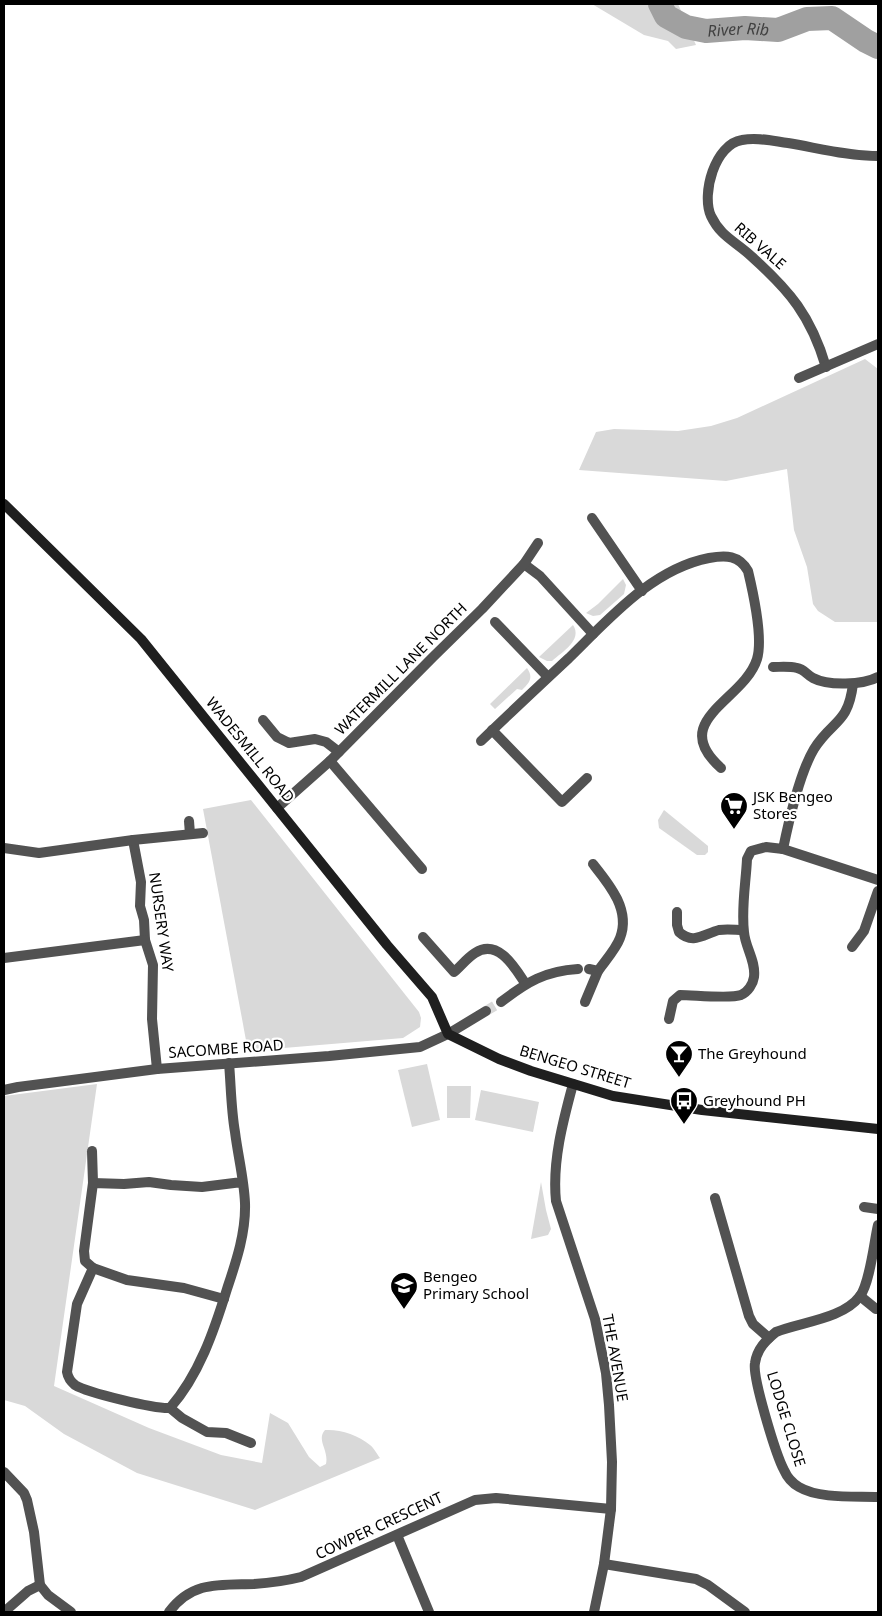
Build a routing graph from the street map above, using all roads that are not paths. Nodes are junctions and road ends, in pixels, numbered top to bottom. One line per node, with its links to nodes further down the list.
1 (878, 156): 3 (street, RIB VALE)
2 (878, 344): 3 (street)
3 (826, 367): 4 (street)
4 (799, 378)
5 (4, 504): 23 (main road, WADESMILL ROAD)
6 (592, 518): 9 (street)
7 (538, 543): 8 (street, WATERMILL LANE NORTH)
8 (524, 564): 11 (street); 19 (street, WATERMILL LANE NORTH)
9 (642, 591): 11 (street); 21 (street)
10 (495, 622): 13 (street)
11 (593, 634): 13 (street)
12 (773, 667): 15 (street)
13 (548, 676): 17 (street)
14 (878, 677): 15 (street)
15 (853, 684): 29 (street)
16 (263, 720): 19 (street)
17 (492, 730): 18 (street); 22 (street)
18 (481, 741)
19 (339, 752): 20 (street, WATERMILL LANE NORTH)
20 (330, 762): 23 (street, WATERMILL LANE NORTH); 31 (street)
21 (721, 768)
22 (587, 778)
23 (277, 808): 46 (main road, WADESMILL ROAD)
24 (189, 821): 26 (street)
25 (203, 832): 26 (street)
26 (190, 834): 27 (street)
27 (133, 840): 28 (street); 37 (street, NURSERY WAY)
28 (4, 848)
29 (783, 849): 32 (street); 35 (street)
30 (593, 864): 40 (street)
31 (422, 869)
32 (878, 880)
33 (878, 891): 38 (street)
34 (677, 912): 35 (street)
35 (744, 930): 45 (street)
36 (423, 937): 41 (street)
37 (145, 940): 39 (street); 48 (street, NURSERY WAY)
38 (852, 948)
39 (4, 958)
40 (588, 970): 41 (street); 43 (street)
41 (526, 984): 42 (street)
42 (501, 1002)
43 (585, 1002)
44 (486, 1011): 46 (street, SACOMBE ROAD)
45 (669, 1019)
46 (448, 1034): 47 (street, SACOMBE ROAD); 49 (main road, BENGEO STREET)
47 (229, 1063): 48 (street, SACOMBE ROAD); 53 (street)
48 (157, 1068): 50 (street, SACOMBE ROAD)
49 (573, 1084): 51 (main road, BENGEO STREET); 68 (street, THE AVENUE)
50 (4, 1090)
51 (878, 1129)
52 (92, 1151): 54 (street)
53 (242, 1182): 54 (street); 61 (street)
54 (93, 1183): 59 (street)
55 (715, 1198): 63 (street)
56 (864, 1207): 57 (street)
57 (878, 1210)
58 (878, 1225): 60 (street)
59 (93, 1268): 61 (street); 64 (street)
60 (860, 1296): 62 (street); 63 (street)
61 (224, 1299): 64 (street)
62 (876, 1309)
63 (769, 1338): 67 (street, LODGE CLOSE)
64 (170, 1408): 65 (street)
65 (250, 1443)
66 (4, 1472): 71 (street)
67 (878, 1497)
68 (611, 1509): 69 (street, COWPER CRESCENT); 70 (street, THE AVENUE)
69 (397, 1535): 74 (street, COWPER CRESCENT); 75 (street)
70 (604, 1564): 76 (street, THE AVENUE); 77 (street)
71 (40, 1585): 72 (street); 73 (street)
72 (4, 1612)
73 (72, 1612)
74 (169, 1612)
75 (429, 1612)
76 (594, 1612)
77 (745, 1612)

